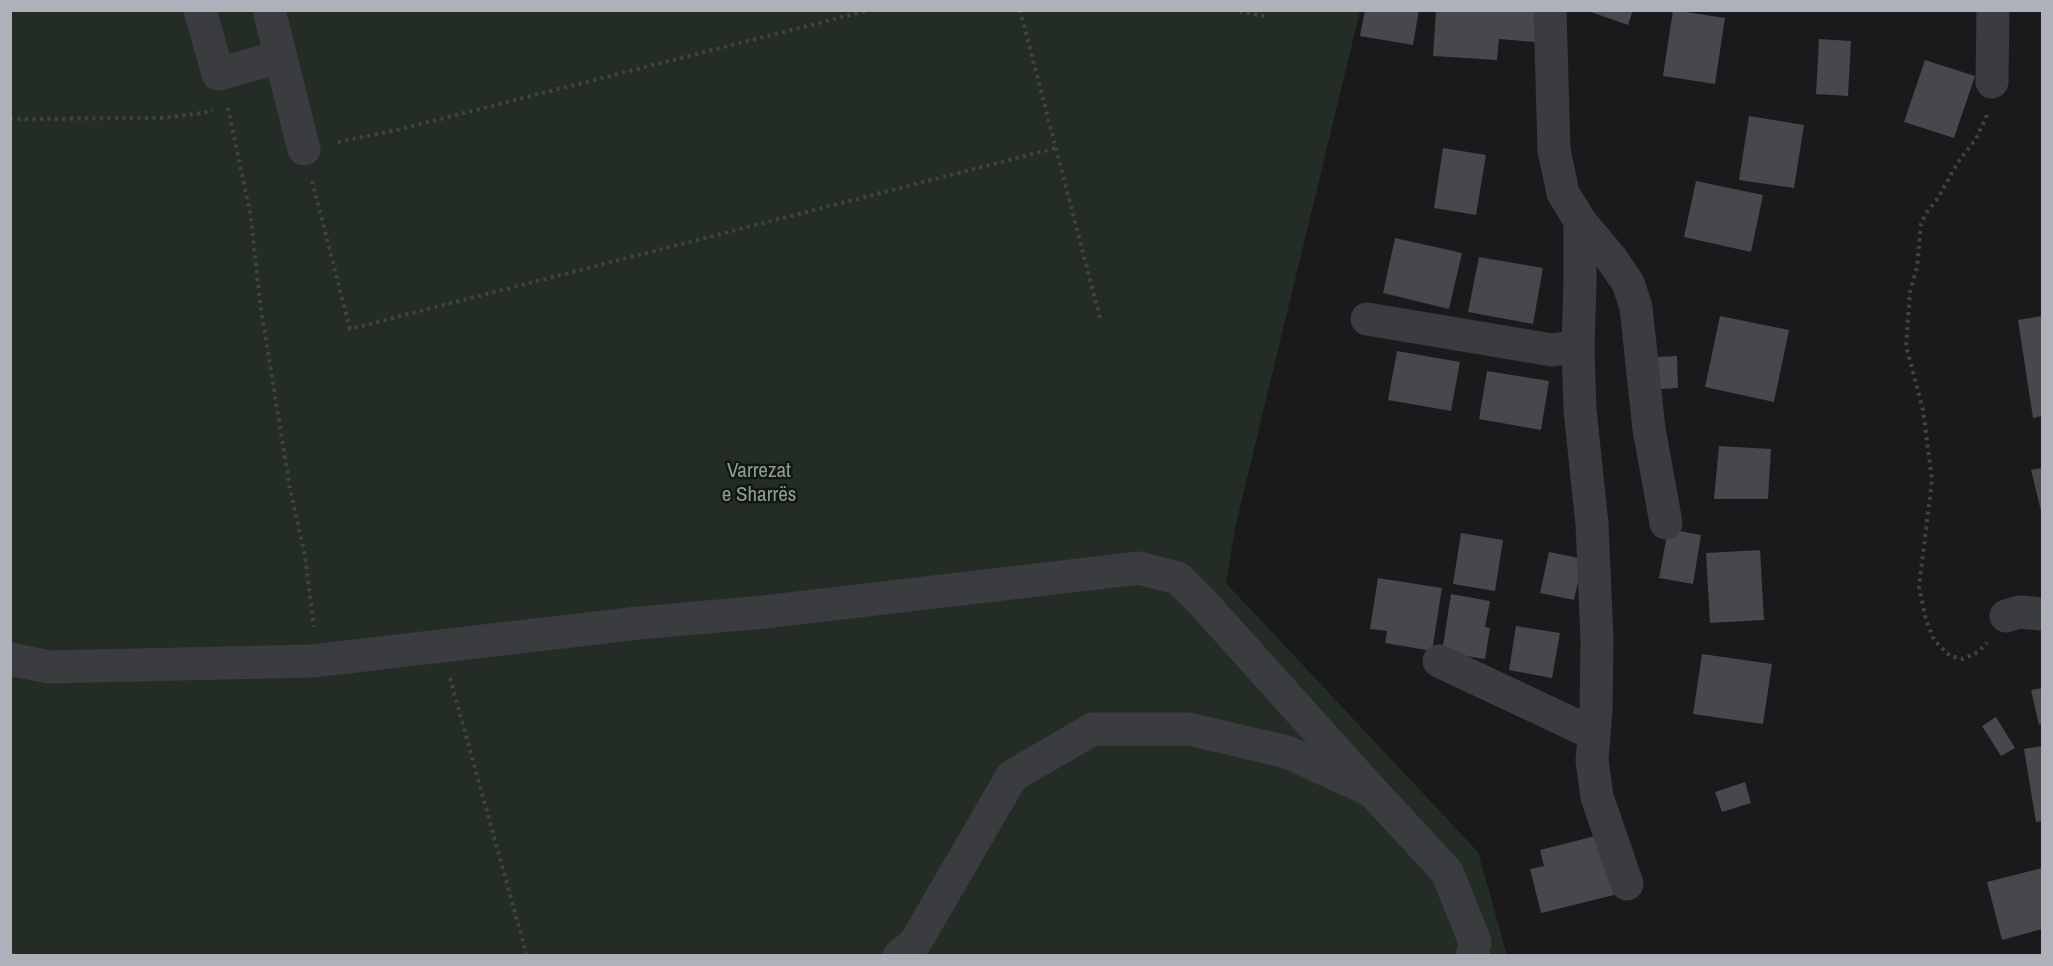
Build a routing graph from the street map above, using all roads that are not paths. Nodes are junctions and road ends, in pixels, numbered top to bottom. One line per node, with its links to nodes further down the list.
1 (200, 10): 5 (street)
2 (269, 10): 5 (street)
3 (1550, 10): 8 (street)
4 (1993, 10): 6 (street)
5 (280, 57): 7 (street)
6 (1992, 82)
7 (304, 149)
8 (1580, 221): 10 (street); 11 (street)
9 (1367, 319): 10 (street)
10 (1578, 346): 16 (street)
11 (1666, 523)
12 (2043, 614): 13 (street)
13 (2006, 616)
14 (10, 660): 17 (street)
15 (1439, 661): 16 (street)
16 (1594, 734): 18 (street)
17 (1372, 791): 19 (street); 20 (street)
18 (1627, 884)
19 (899, 956)
20 (1472, 956)

